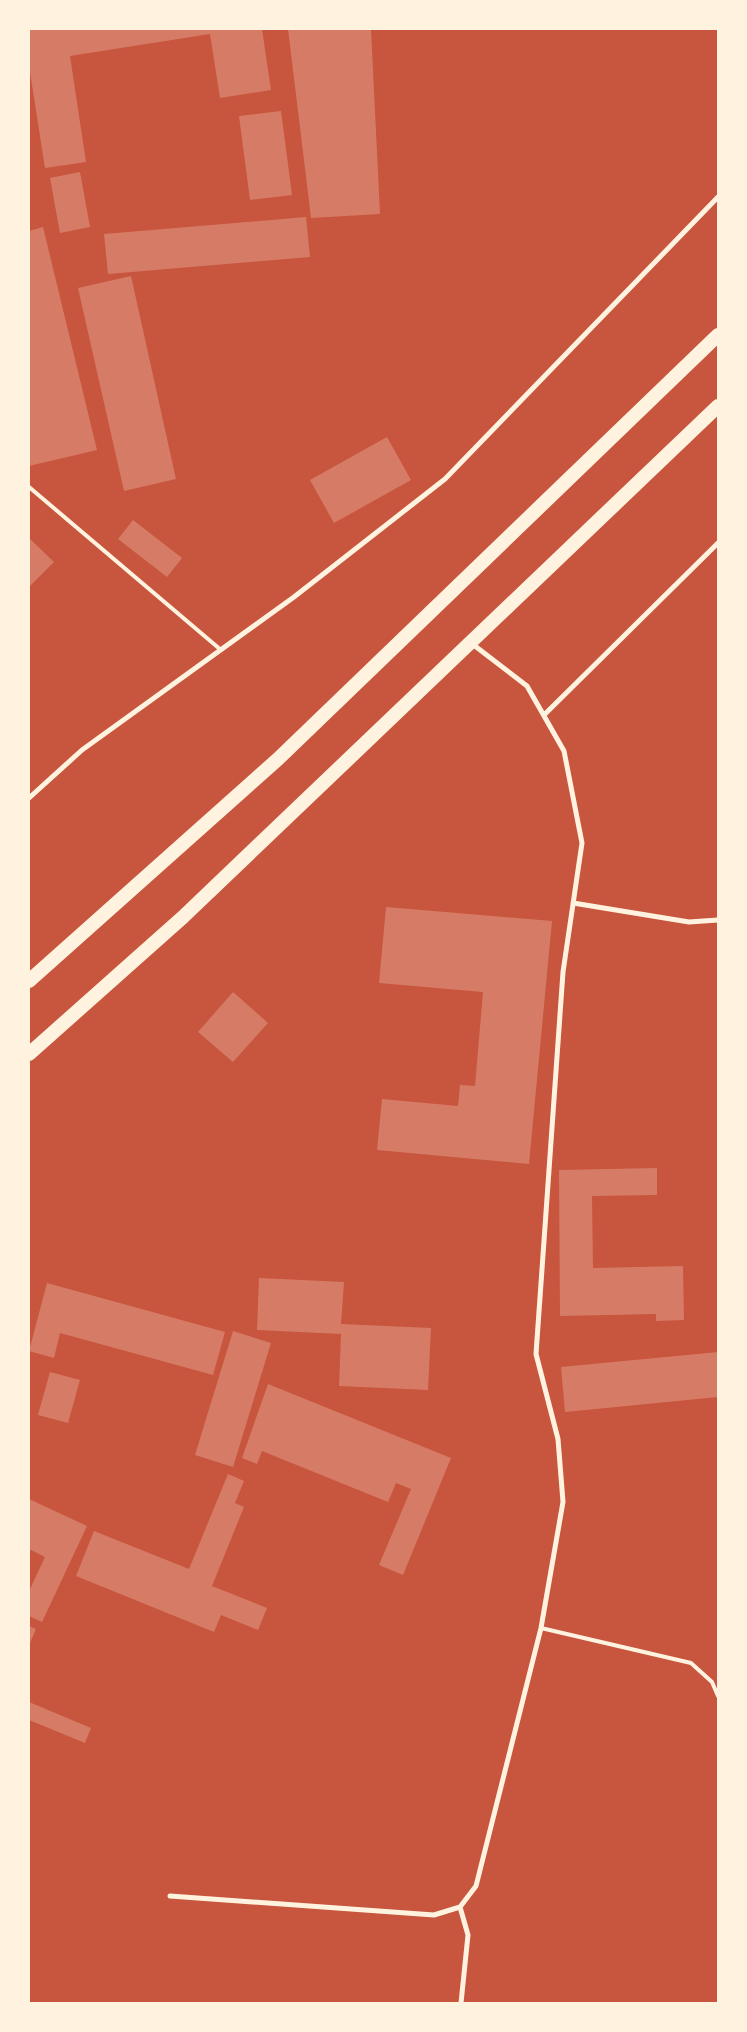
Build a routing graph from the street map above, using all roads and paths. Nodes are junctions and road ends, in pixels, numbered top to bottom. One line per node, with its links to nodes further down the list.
1 (718, 197): 7 (street)
2 (718, 336): 12 (highway)
3 (718, 406): 6 (highway)
4 (29, 487): 7 (lane)
5 (718, 543): 8 (street)
6 (471, 643): 8 (street); 13 (highway)
7 (221, 650): 9 (street)
8 (544, 715): 10 (street)
9 (29, 798)
10 (573, 903): 11 (street); 14 (street)
11 (718, 920)
12 (29, 982)
13 (29, 1054)
14 (541, 1628): 15 (lane); 17 (street)
15 (718, 1696)
16 (170, 1896): 17 (street)
17 (460, 1907): 18 (street)
18 (461, 2003)

